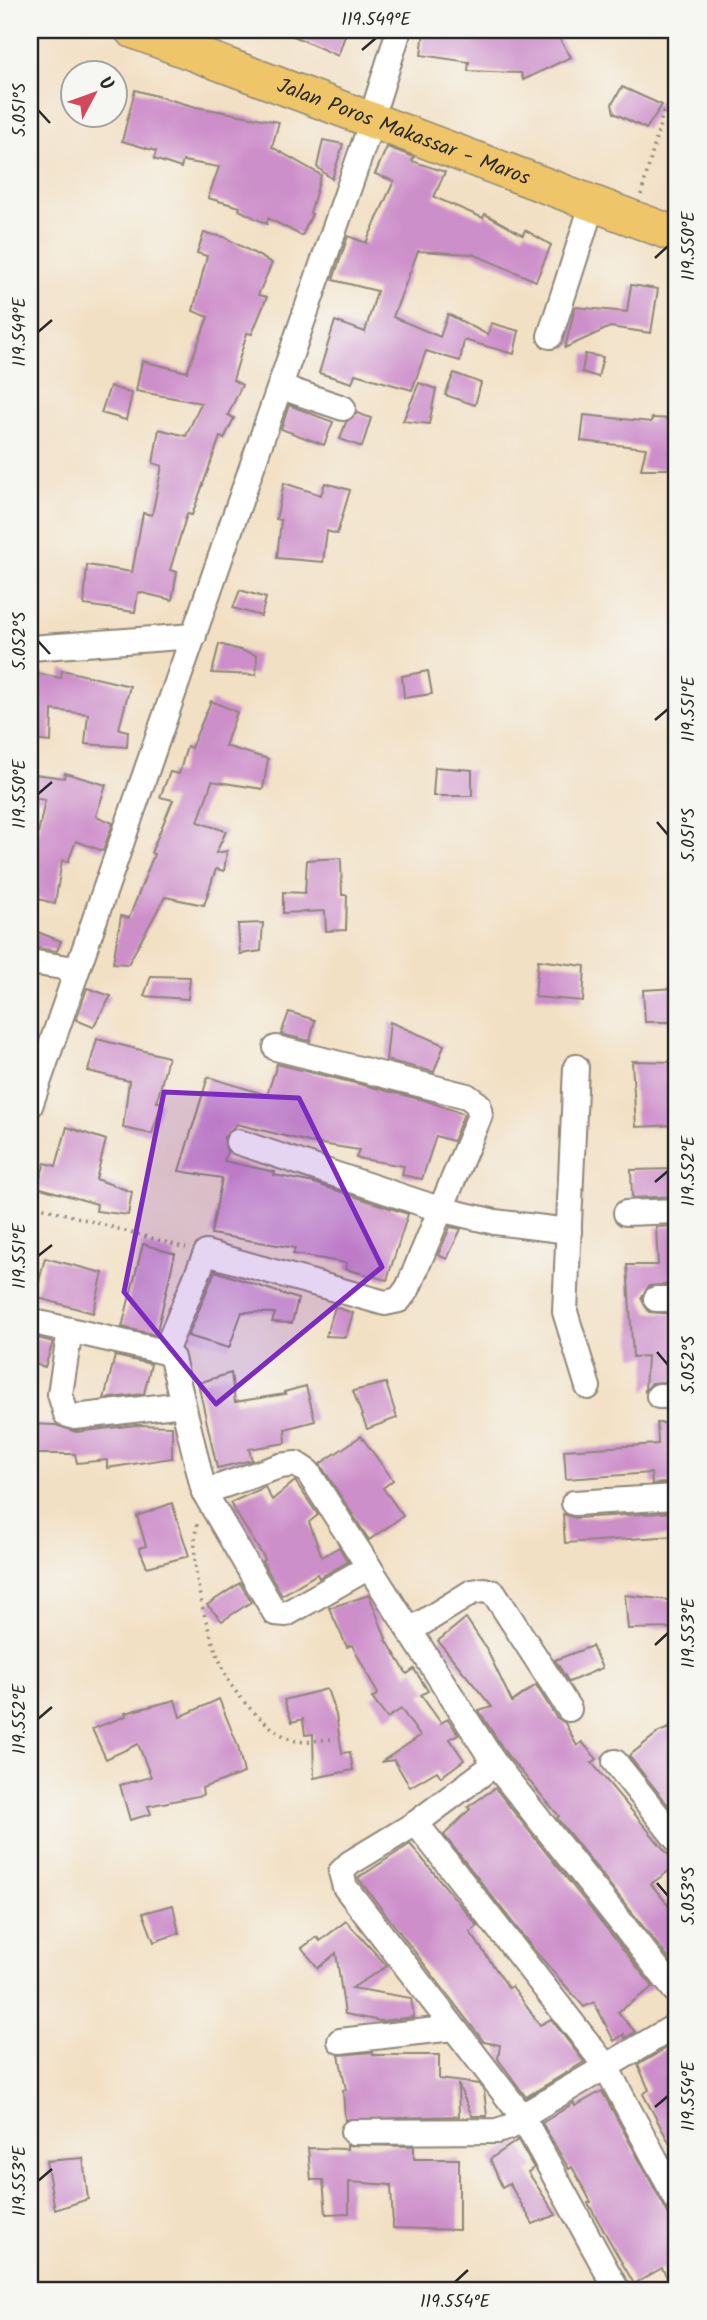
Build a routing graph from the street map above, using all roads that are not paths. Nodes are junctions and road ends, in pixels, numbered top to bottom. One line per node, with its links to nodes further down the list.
1 (132, 30): 4 (highway, Jalan Poros Makassar - Maros)
2 (192, 30): 4 (highway, Jalan Poros Makassar - Maros)
3 (399, 30): 4 (street)
4 (375, 110): 5 (highway, Jalan Poros Makassar - Maros); 6 (highway, Jalan Poros Makassar - Maros); 9 (street)
5 (593, 202): 7 (highway, Jalan Poros Makassar - Maros); 8 (street)
6 (677, 210)
7 (677, 235)
8 (550, 336)
9 (281, 387): 10 (street); 11 (street)
10 (343, 408)
11 (194, 636): 12 (street); 14 (street)
12 (30, 648)
13 (30, 962): 14 (street)
14 (75, 970): 17 (street)
15 (276, 1048): 19 (street)
16 (576, 1068): 22 (street)
17 (30, 1106)
18 (238, 1142): 19 (street)
19 (439, 1209): 22 (street); 25 (street)
20 (677, 1211): 21 (street)
21 (626, 1213)
22 (569, 1231): 26 (street)
23 (30, 1321): 24 (street)
24 (70, 1330): 25 (street); 27 (street)
25 (165, 1352): 27 (street)
26 (588, 1387)
27 (183, 1404): 28 (street)
28 (204, 1492): 31 (street); 31 (street)
29 (677, 1497): 30 (street)
30 (574, 1503)
31 (369, 1567): 32 (street)
32 (409, 1631): 33 (street); 35 (street)
33 (569, 1709)
34 (615, 1762): 37 (street)
35 (495, 1764): 36 (street); 38 (street)
36 (416, 1823): 40 (street); 42 (street)
37 (677, 1840)
38 (677, 1993)
39 (677, 2025): 42 (street)
40 (453, 2028): 41 (street); 43 (street)
41 (340, 2041)
42 (605, 2065): 43 (street); 45 (street)
43 (522, 2116): 44 (street); 46 (street)
44 (353, 2133)
45 (677, 2200)
46 (617, 2290)

